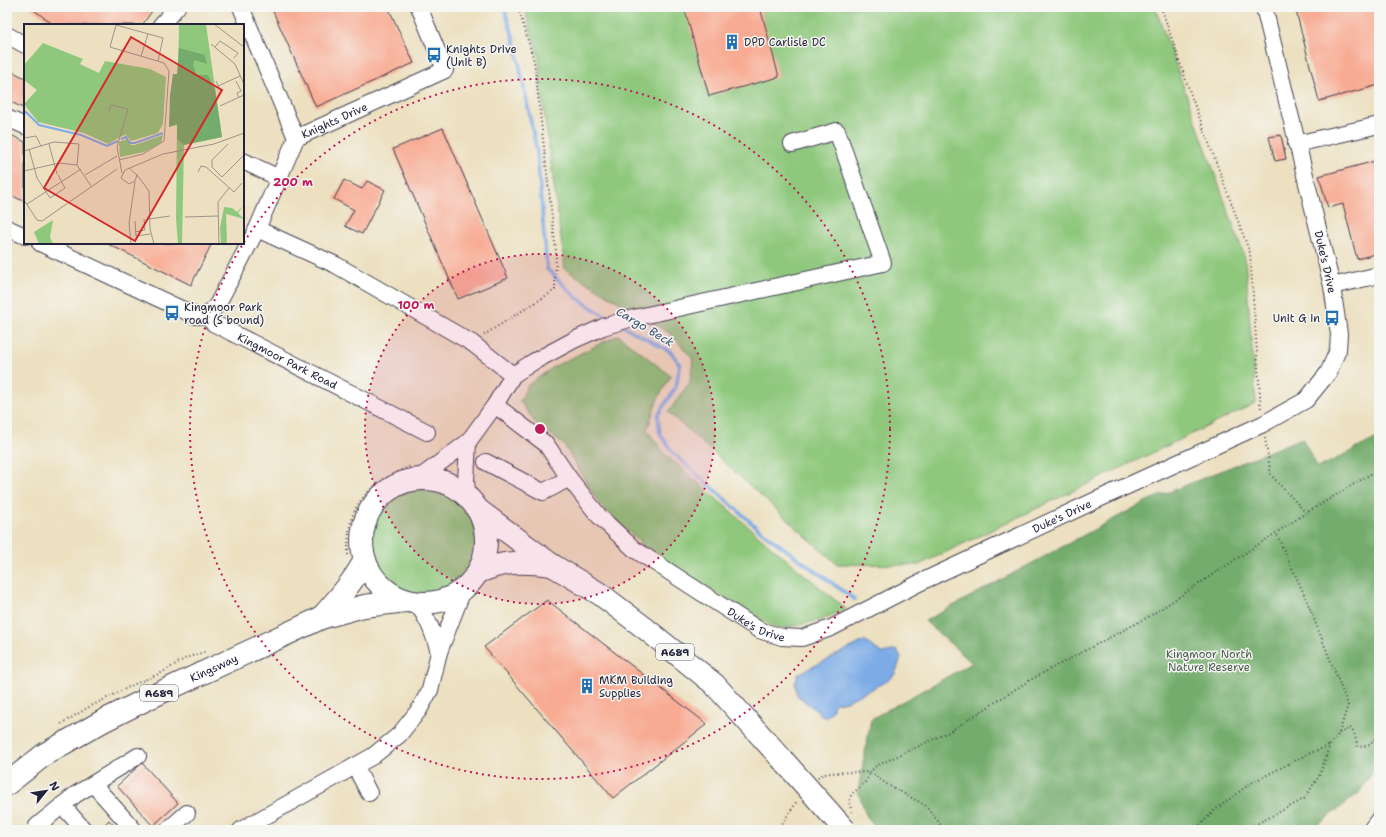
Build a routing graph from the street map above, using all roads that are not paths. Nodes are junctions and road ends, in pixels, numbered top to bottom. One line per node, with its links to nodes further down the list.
1 (177, 7): 5 (street)
2 (241, 7): 11 (street)
3 (419, 7): 11 (street, Knights Drive)
4 (1264, 7): 13 (street, Duke's Drive)
5 (161, 24)
6 (7, 35): 7 (street)
7 (24, 44)
8 (7, 118): 10 (street)
9 (1379, 125): 13 (street)
10 (24, 126)
11 (296, 138): 15 (street, Knights Drive)
12 (792, 144): 23 (street)
13 (1296, 144): 21 (street, Duke's Drive)
14 (244, 160): 15 (street)
15 (279, 178): 17 (street, Knights Drive)
16 (7, 228): 18 (street)
17 (257, 229): 22 (street, Knights Drive); 23 (street)
18 (24, 236)
19 (42, 244): 22 (street, Kingmoor Park Road)
20 (1379, 275): 21 (street)
21 (1332, 286): 28 (street, Duke's Drive)
22 (207, 316): 25 (street, Kingmoor Park Road)
23 (513, 375): 24 (street)
24 (495, 405): 26 (street); 28 (street, Duke's Drive)
25 (427, 432)
26 (468, 442): 29 (street); 30 (street)
27 (486, 462): 28 (street)
28 (568, 478)
29 (418, 479): 30 (highway, A689); 31 (highway, A689)
30 (473, 503): 32 (highway, A689); 33 (highway, A689)
31 (365, 560): 35 (highway, A689); 36 (highway, Kingsway / A689)
32 (552, 565): 33 (highway, A689); 46 (highway, A689, bridge)
33 (478, 572): 34 (highway, A689)
34 (463, 590): 35 (highway, A689); 37 (street)
35 (411, 602): 36 (highway, Kingsway / A689); 37 (street)
36 (321, 618): 40 (highway, Kingsway / A689)
37 (439, 652): 39 (street)
38 (138, 756): 41 (street)
39 (355, 766): 42 (street); 51 (street)
40 (7, 784)
41 (93, 784): 43 (street); 49 (street)
42 (369, 793)
43 (62, 805): 47 (street); 48 (street)
44 (187, 812): 50 (street)
45 (1379, 819): 52 (street)
46 (853, 822)
47 (40, 830)
48 (84, 830)
49 (134, 830)
50 (168, 830)
51 (242, 830)
52 (1371, 830)

